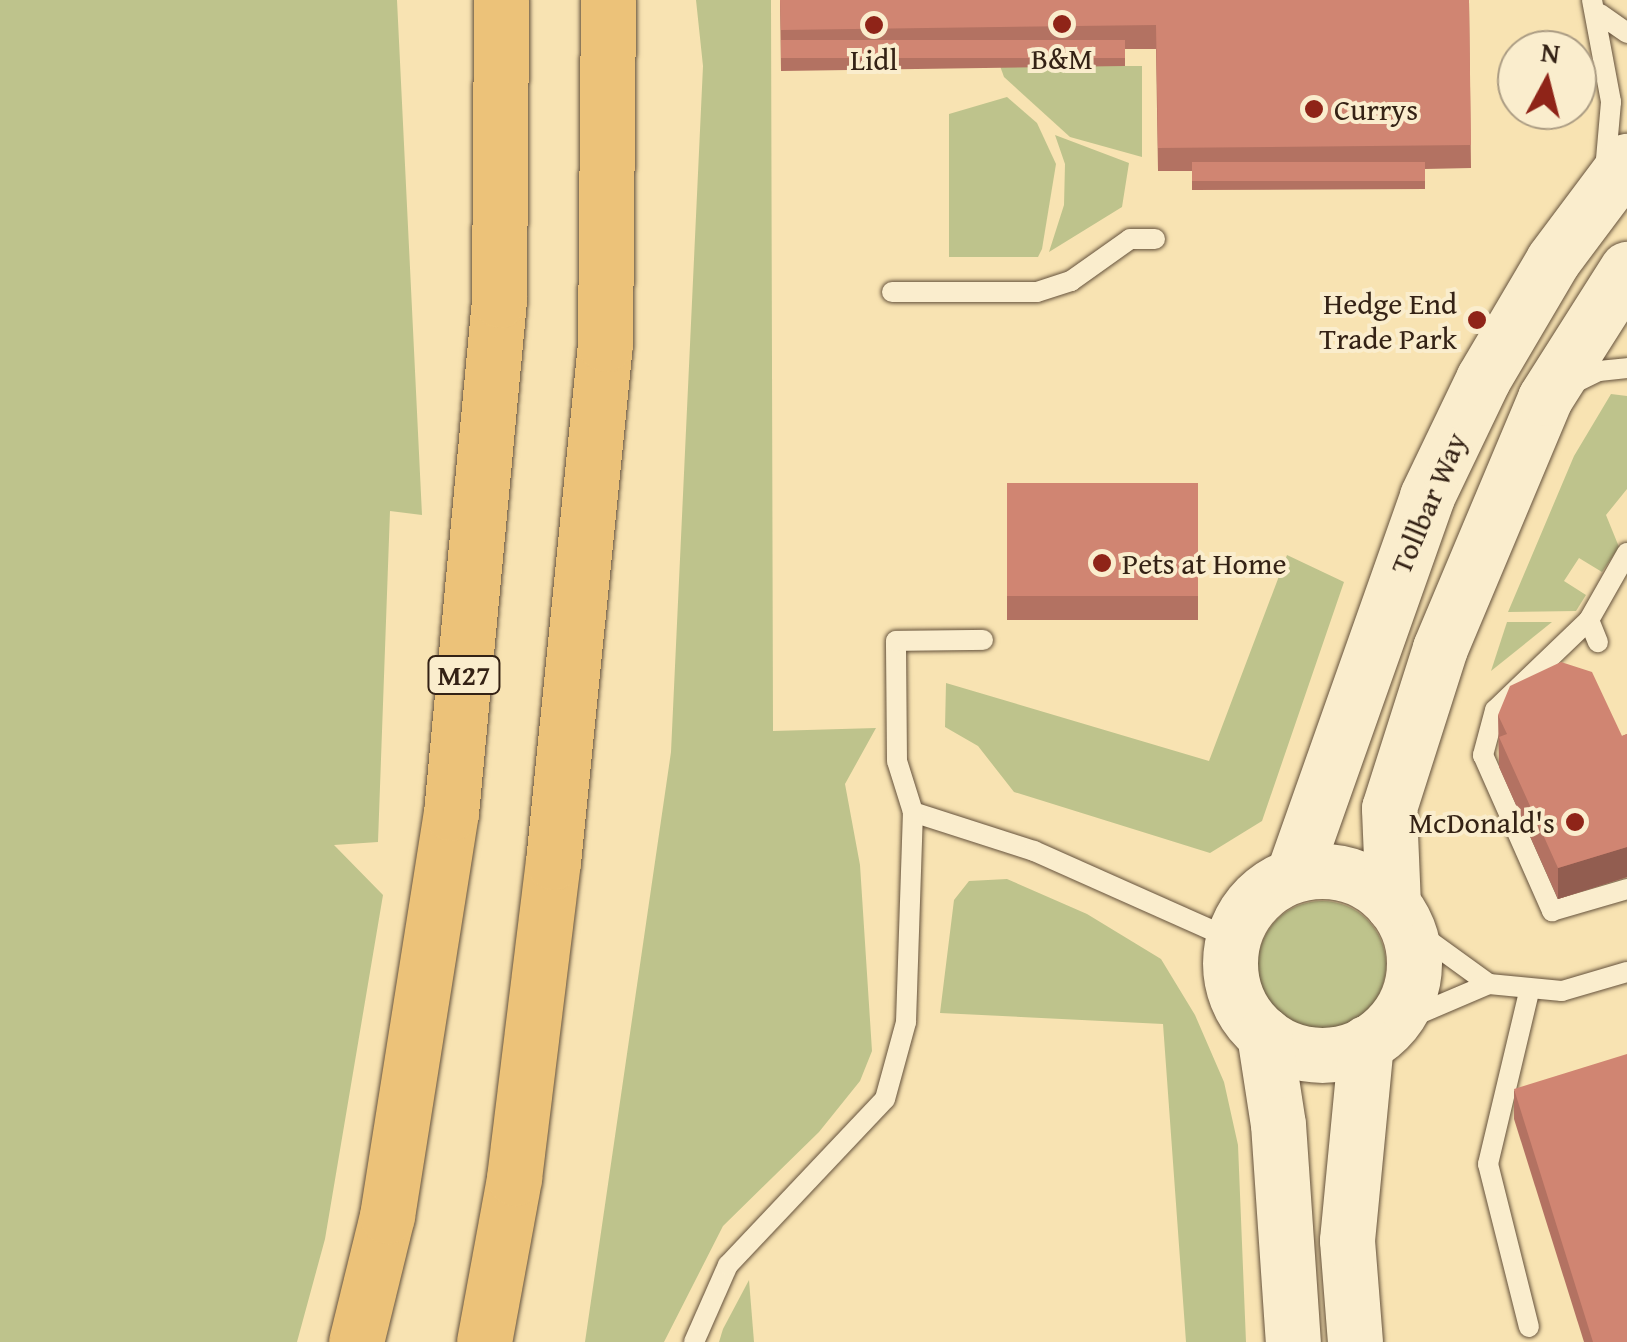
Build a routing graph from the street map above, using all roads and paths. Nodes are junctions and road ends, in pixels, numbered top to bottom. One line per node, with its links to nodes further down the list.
1 (501, 0): 28 (highway, M27)
2 (608, 0): 29 (highway)
3 (1596, 7): 4 (lane); 5 (lane)
4 (1627, 33)
5 (1615, 175): 18 (main road, Tollbar Way)
6 (1155, 240): 8 (lane)
7 (1627, 269): 10 (main road)
8 (892, 292)
9 (1627, 368): 10 (lane)
10 (1544, 398): 20 (main road)
11 (1627, 553): 13 (lane)
12 (1627, 591): 13 (lane)
13 (1601, 600): 14 (lane)
14 (1589, 620): 16 (lane); 19 (lane)
15 (983, 640): 17 (lane)
16 (1598, 642)
17 (913, 812): 21 (lane); 30 (lane)
18 (1293, 875): 20 (main road); 21 (main road)
19 (1627, 889)
20 (1400, 914): 23 (lane); 26 (main road)
21 (1232, 938): 25 (main road)
22 (1627, 972): 24 (lane)
23 (1489, 984): 24 (lane); 26 (lane)
24 (1529, 992): 27 (lane)
25 (1264, 1034): 26 (main road); 31 (main road)
26 (1377, 1036): 32 (main road)
27 (1530, 1328)
28 (356, 1342)
29 (484, 1342)
30 (694, 1342)
31 (1293, 1342)
32 (1355, 1342)

